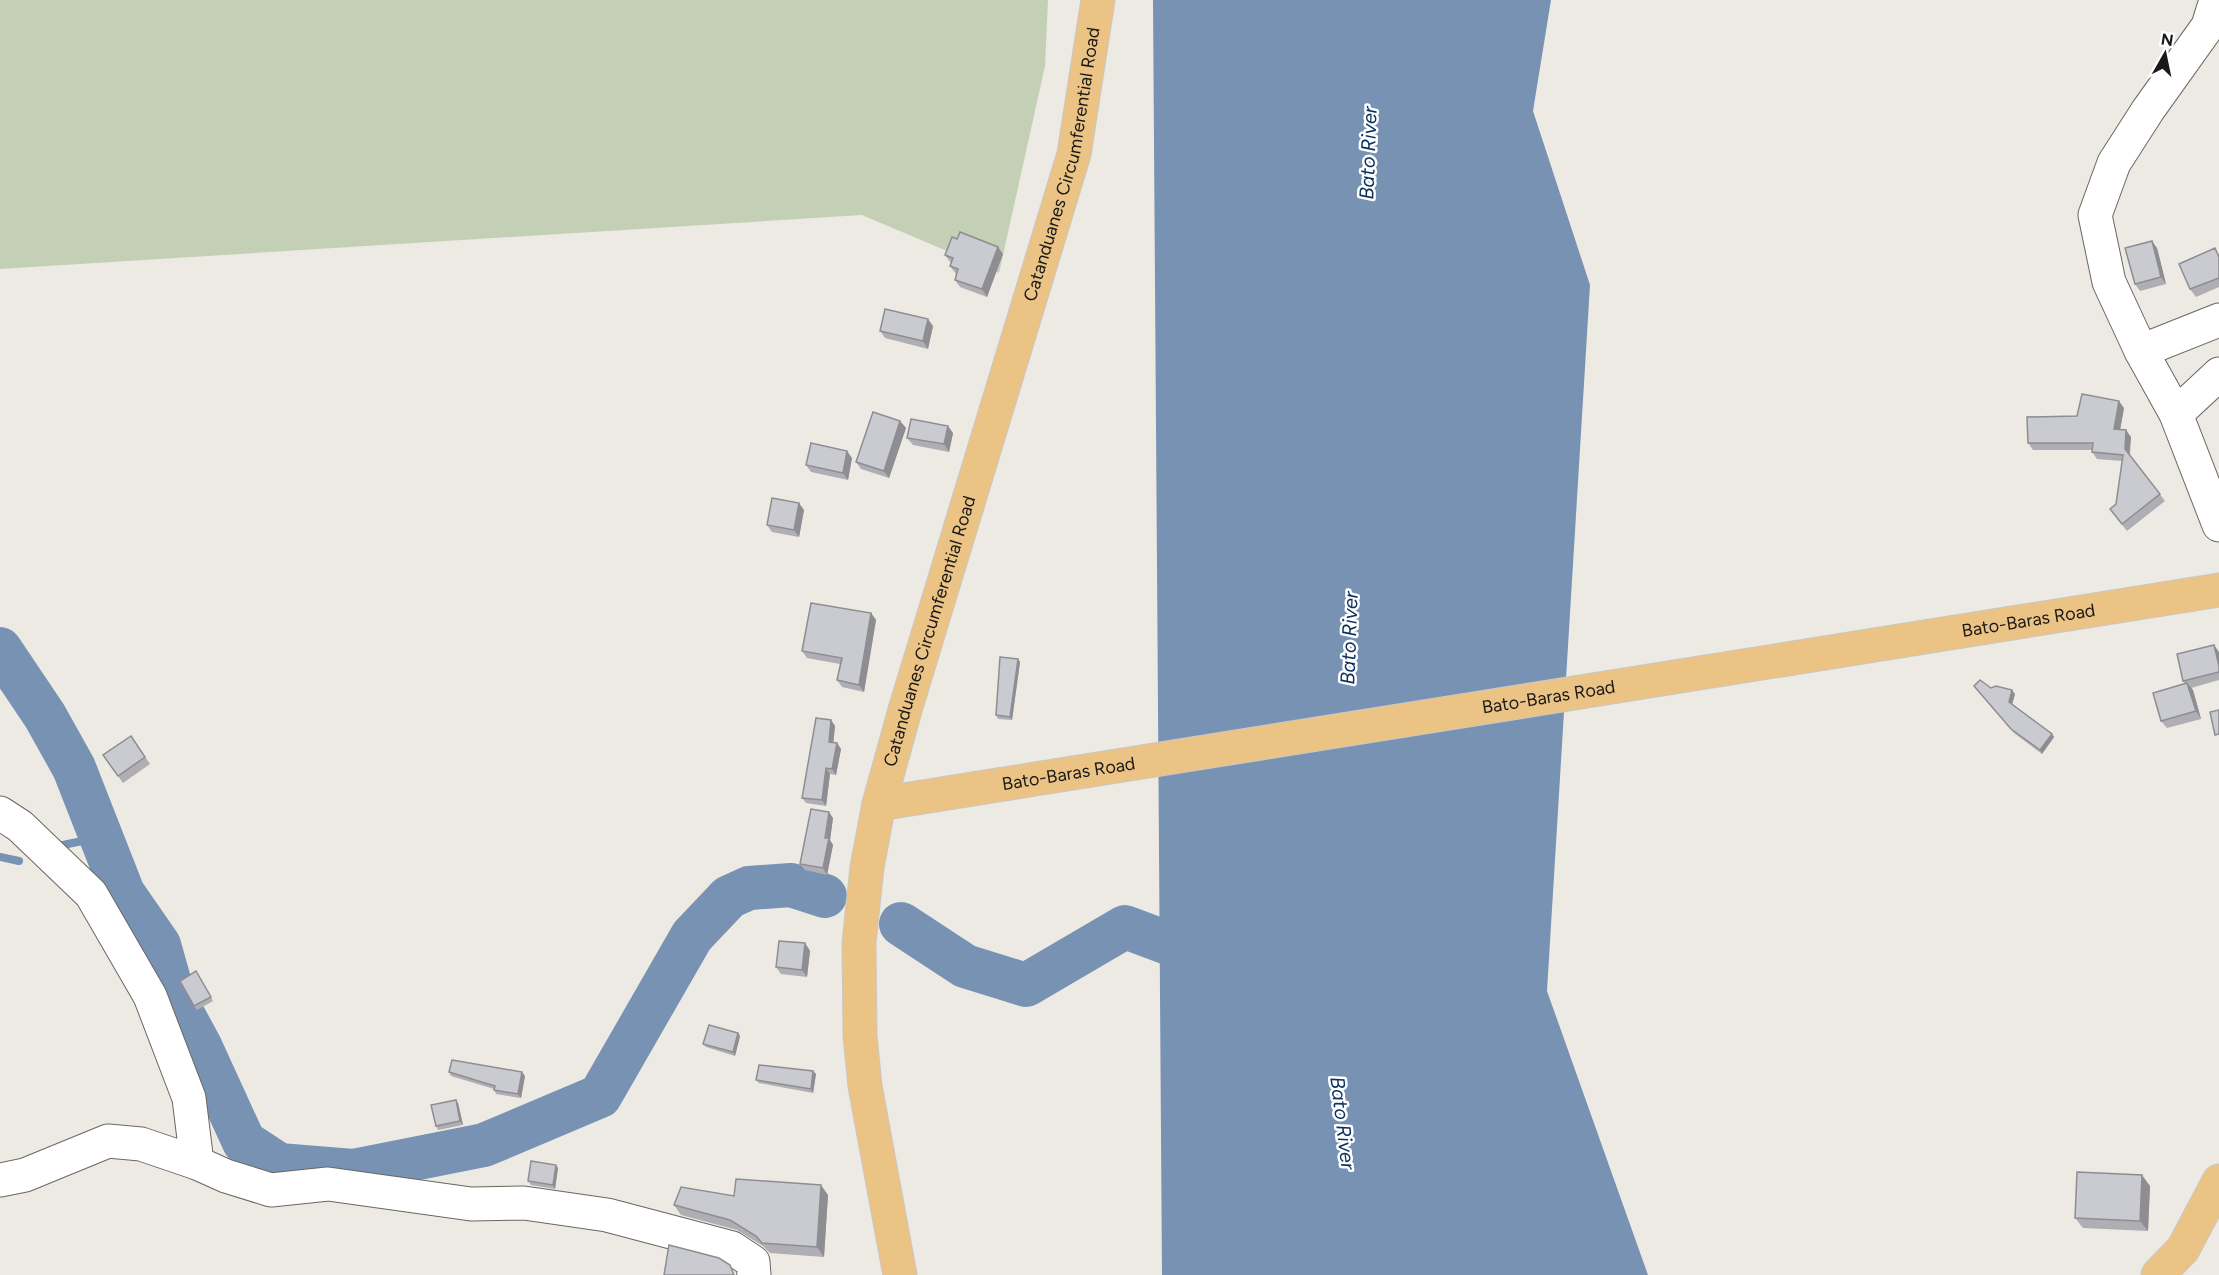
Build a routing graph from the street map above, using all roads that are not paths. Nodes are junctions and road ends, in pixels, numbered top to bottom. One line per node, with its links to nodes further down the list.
1 (1098, 0): 9 (main road, Catanduanes Circumferential Road)
2 (2216, 0): 4 (street)
3 (2219, 320): 4 (street)
4 (2141, 351): 6 (street)
5 (2219, 374): 6 (street)
6 (2176, 414): 7 (street)
7 (2219, 525)
8 (2219, 590): 9 (main road, Bato-Baras Road)
9 (879, 804): 15 (main road, Catanduanes Circumferential Road)
10 (0, 813): 11 (street)
11 (197, 1162): 12 (street); 14 (street)
12 (0, 1180)
13 (2219, 1182): 16 (main road)
14 (754, 1275)
15 (900, 1275)
16 (2158, 1275)

